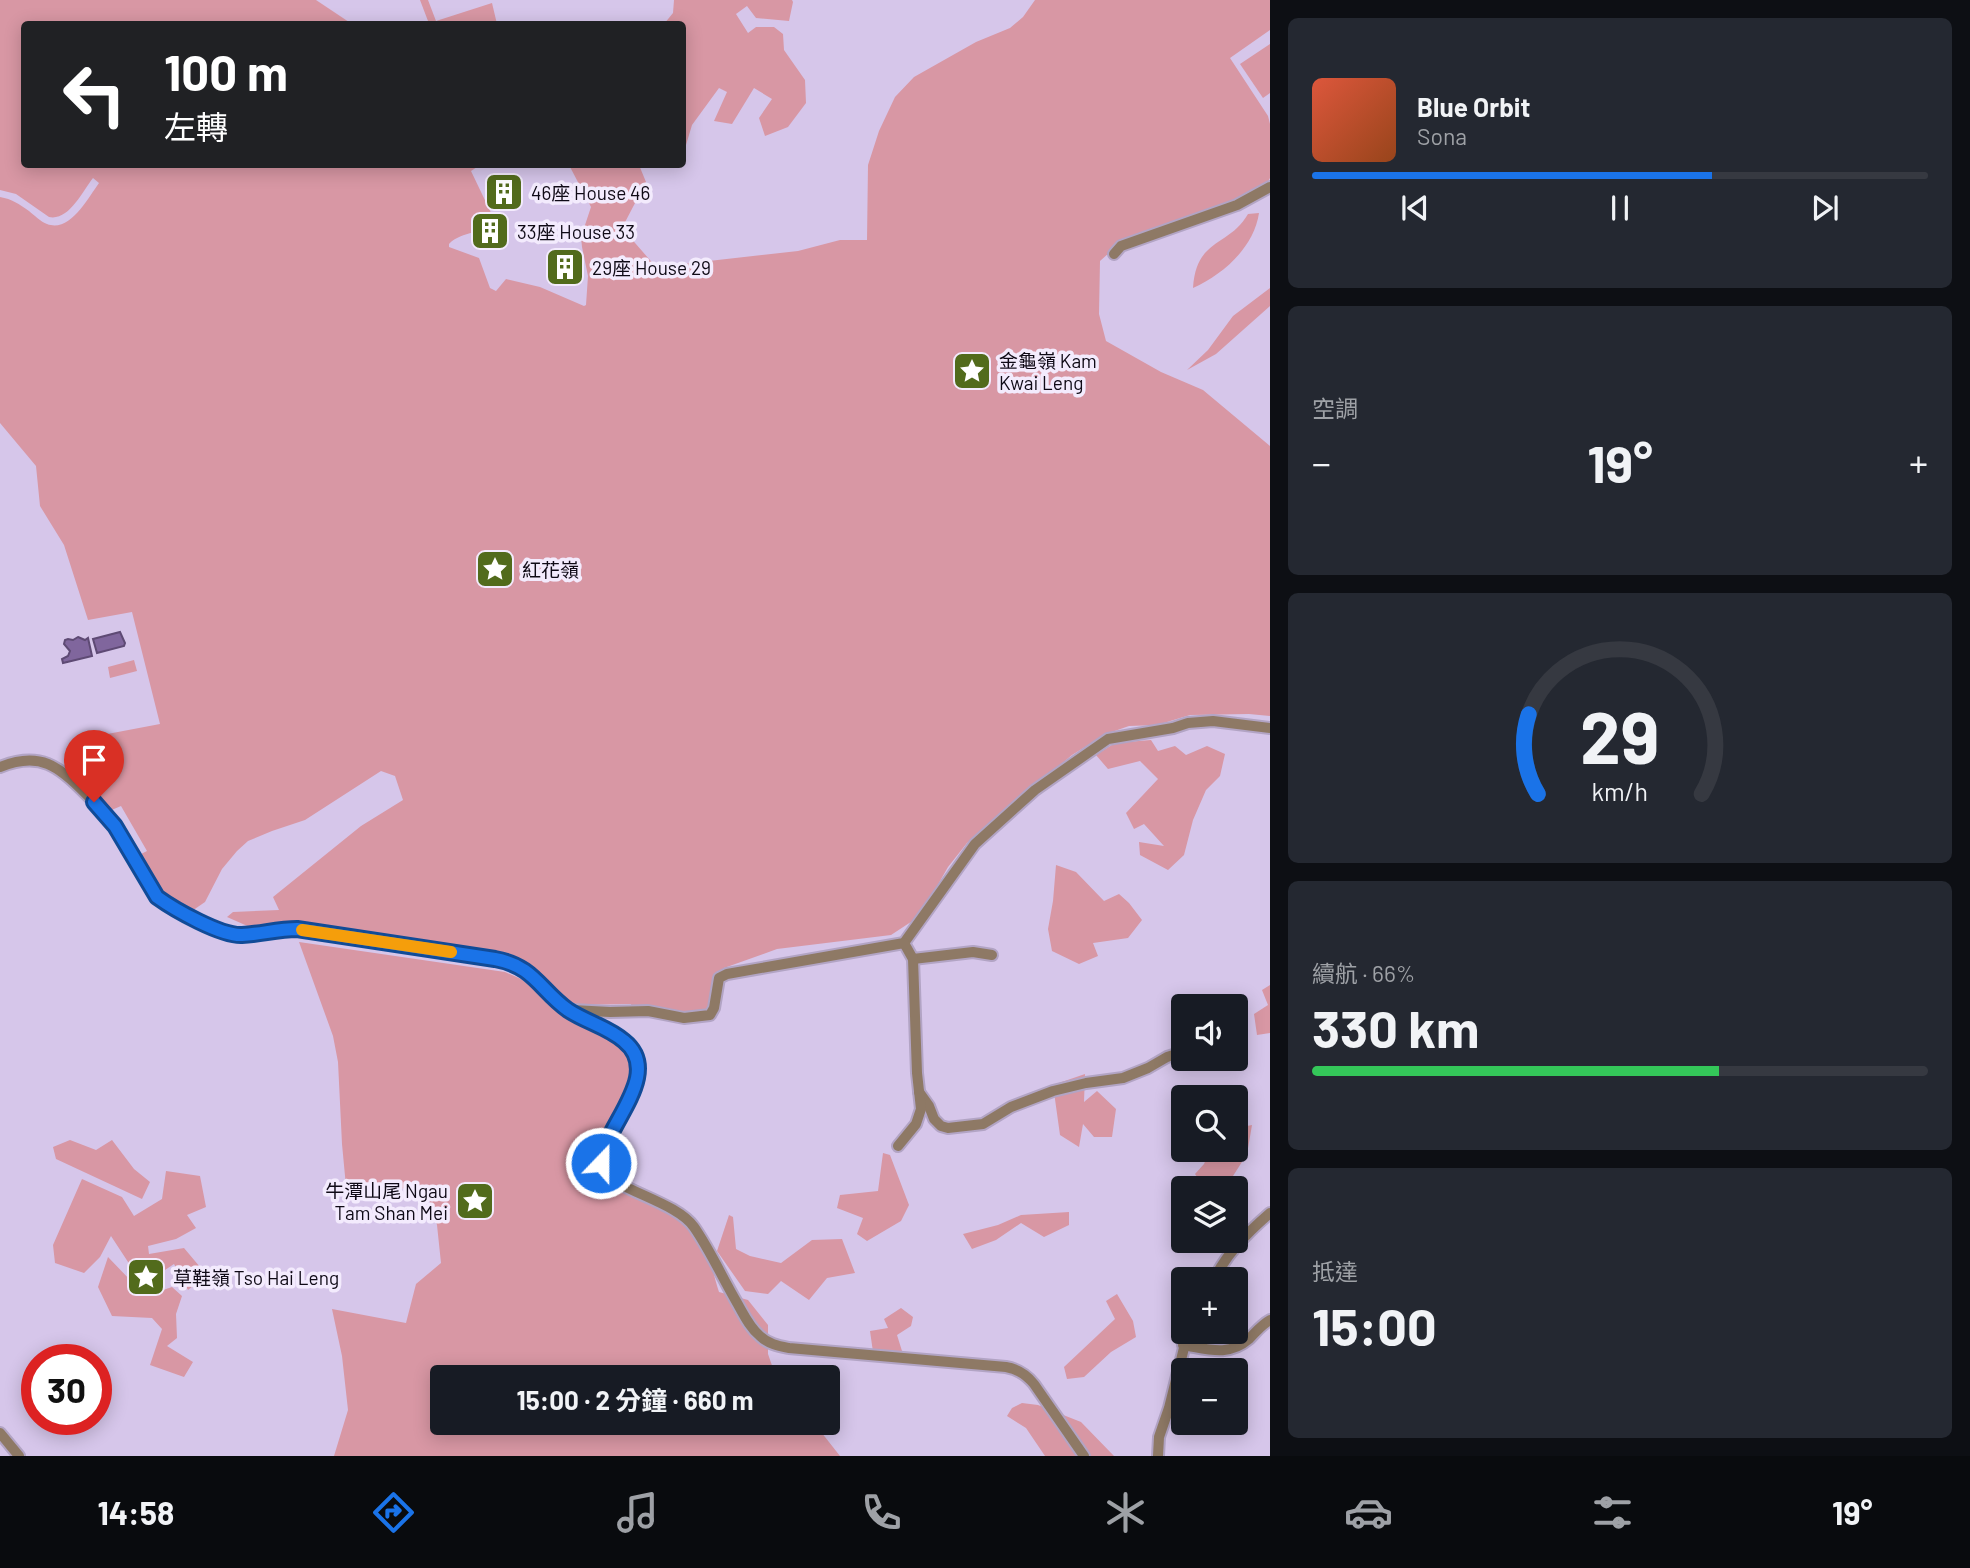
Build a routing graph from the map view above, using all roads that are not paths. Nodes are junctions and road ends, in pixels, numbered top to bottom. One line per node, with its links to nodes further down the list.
1 (1270, 187): 2 (street)
2 (1114, 254)
3 (1270, 728): 5 (street)
4 (0, 767): 8 (street)
5 (904, 943): 7 (street); 8 (street)
6 (992, 955): 7 (street)
7 (914, 959): 10 (street)
8 (569, 1010): 18 (street)
9 (1171, 1056): 10 (street)
10 (919, 1093): 11 (street)
11 (898, 1146)
12 (1270, 1213): 13 (street)
13 (1220, 1267)
14 (1270, 1320): 15 (street)
15 (1184, 1345): 19 (street)
16 (0, 1433): 17 (street)
17 (19, 1456)
18 (1084, 1456)
19 (1158, 1456)

